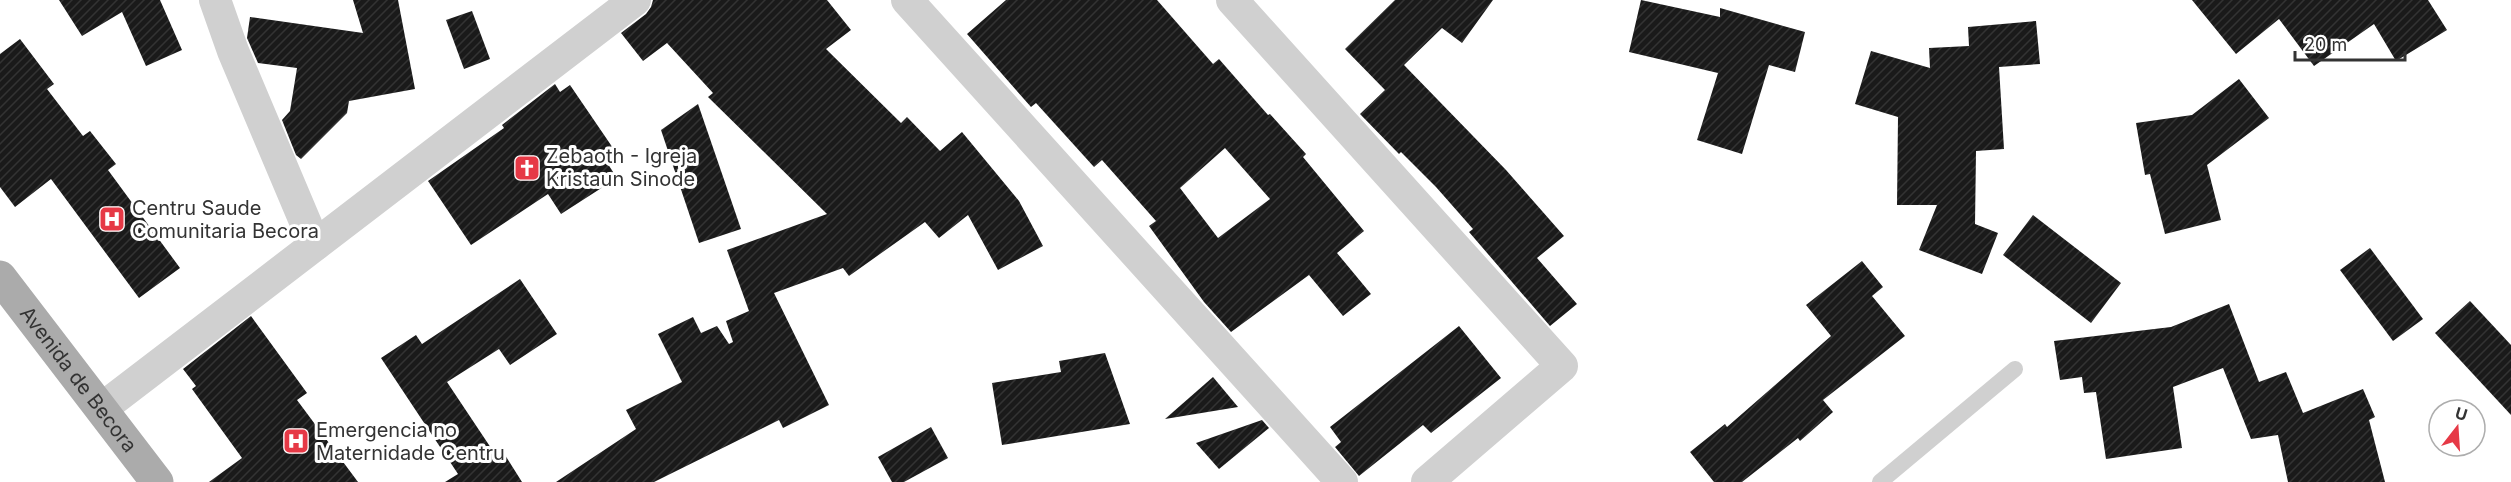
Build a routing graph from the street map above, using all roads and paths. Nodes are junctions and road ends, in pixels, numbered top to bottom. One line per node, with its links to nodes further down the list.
1 (215, 0): 5 (street)
2 (635, 0): 5 (street)
3 (907, 0): 10 (street)
4 (1232, 0): 11 (street)
5 (315, 244): 8 (street)
6 (0, 277): 8 (main road, Avenida de Becora)
7 (2015, 369): 12 (lane)
8 (101, 409): 9 (main road, Avenida de Becora)
9 (157, 482)
10 (1342, 482)
11 (1427, 482)
12 (1880, 482)

